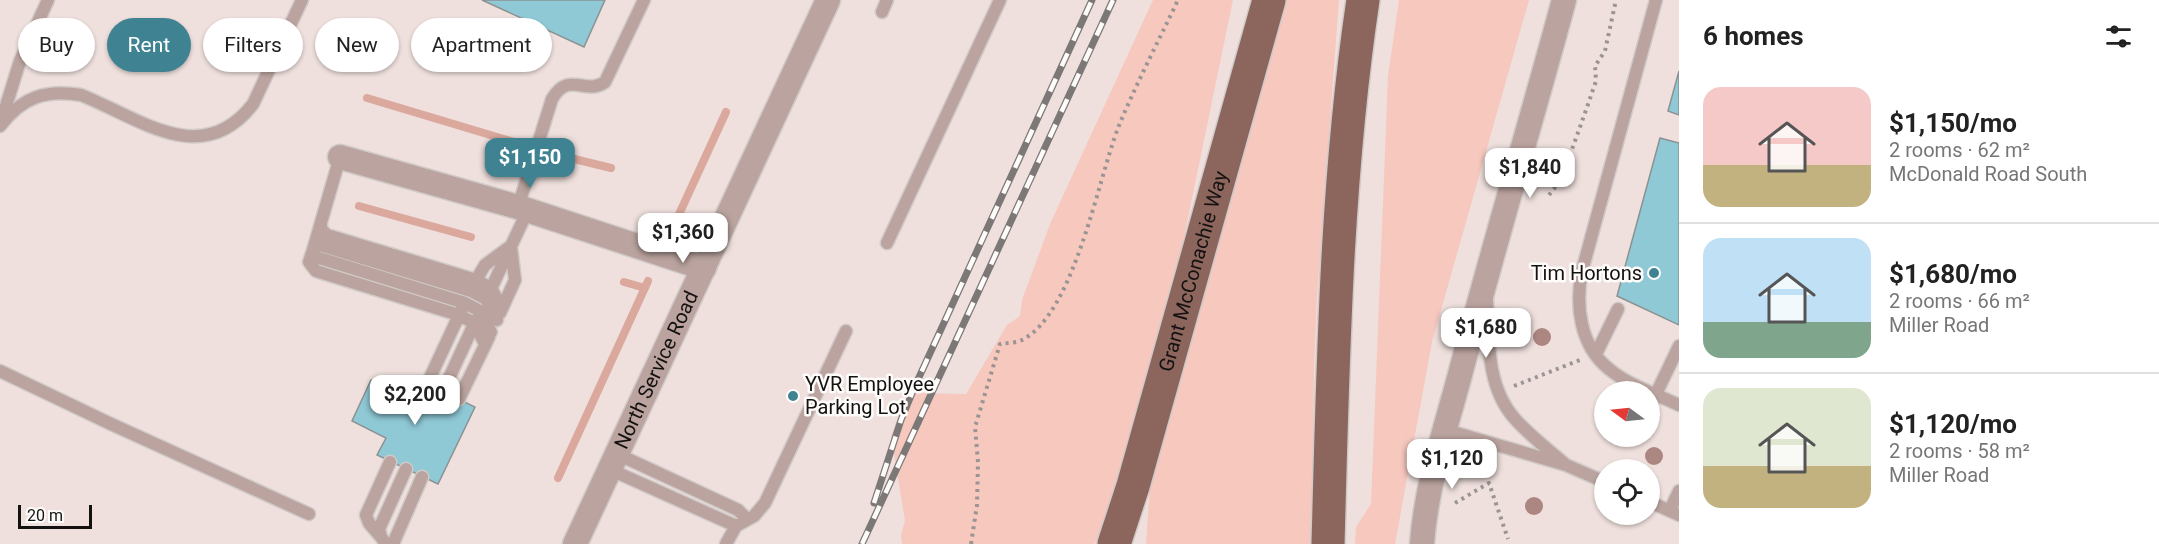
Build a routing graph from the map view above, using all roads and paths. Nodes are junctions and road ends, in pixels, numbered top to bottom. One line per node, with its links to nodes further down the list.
1 (48, 0): 12 (lane)
2 (302, 0): 12 (lane)
3 (644, 0): 15 (lane)
4 (828, 0): 20 (street, North Service Road)
5 (1000, 0): 18 (lane)
6 (1178, 0): 61 (path)
7 (1269, 0): 55 (main road, Grant McConachie Way)
8 (1363, 0): 62 (main road)
9 (1564, 0): 21 (street)
10 (1616, 0): 14 (path)
11 (1656, 0): 32 (lane)
12 (0, 125)
13 (340, 157): 15 (street); 16 (lane)
14 (1549, 195)
15 (523, 208): 17 (lane); 20 (street)
16 (319, 230): 19 (lane); 22 (lane)
17 (512, 243): 22 (lane); 23 (lane); 25 (lane)
18 (887, 243)
19 (313, 250): 22 (lane); 26 (lane)
20 (704, 268): 43 (street, North Service Road)
21 (1486, 277): 38 (lane); 42 (street)
22 (471, 291): 23 (lane); 23 (lane); 26 (lane)
23 (486, 299): 25 (lane); 27 (lane); 29 (lane)
24 (1618, 309): 32 (lane)
25 (500, 314): 29 (lane)
26 (459, 315): 27 (lane); 35 (lane)
27 (474, 323): 30 (lane); 37 (lane)
28 (846, 331): 54 (lane)
29 (491, 332): 30 (lane)
30 (485, 344): 40 (lane)
31 (1679, 346): 36 (lane)
32 (1596, 354): 34 (lane); 38 (path)
33 (0, 371): 53 (lane)
34 (1629, 381)
35 (427, 384)
36 (1660, 386)
37 (443, 391)
38 (1499, 392): 45 (lane)
39 (1660, 396): 41 (lane)
40 (459, 399)
41 (1679, 405)
42 (1446, 430): 45 (lane); 63 (street)
43 (613, 461): 54 (lane); 59 (street, North Service Road)
44 (390, 462): 57 (lane)
45 (1566, 465): 48 (lane)
46 (406, 469): 57 (lane)
47 (423, 477): 58 (lane)
48 (1594, 477)
49 (1679, 491): 52 (lane)
50 (1455, 503): 56 (path)
51 (1660, 506): 52 (lane)
52 (1674, 512)
53 (309, 514)
54 (741, 522): 60 (lane)
55 (1122, 538)
56 (1508, 539)
57 (384, 541)
58 (393, 544)
59 (575, 544)
60 (726, 544)
61 (970, 544)
62 (1328, 544)
63 (1422, 544)

